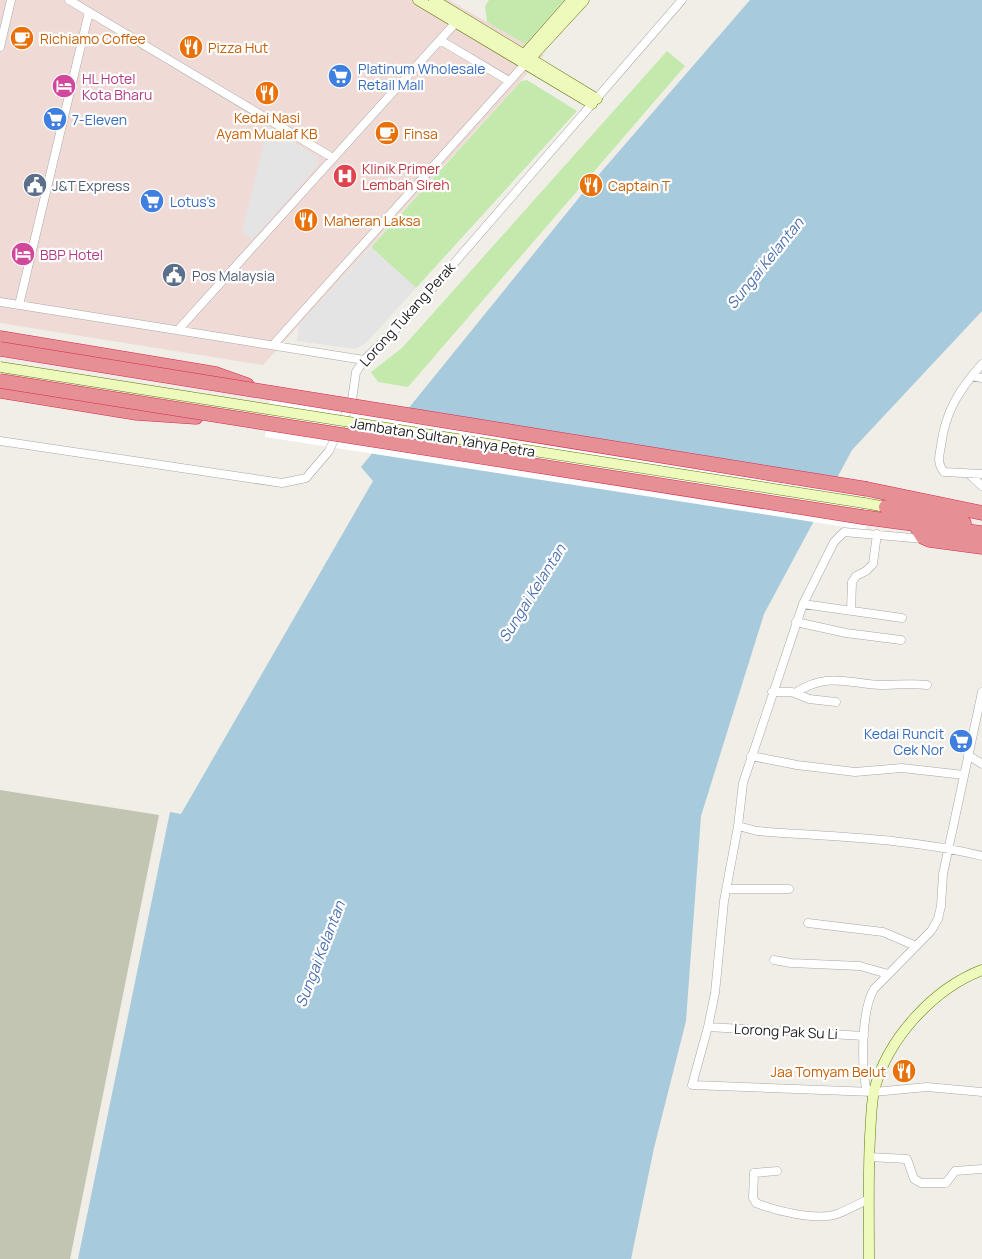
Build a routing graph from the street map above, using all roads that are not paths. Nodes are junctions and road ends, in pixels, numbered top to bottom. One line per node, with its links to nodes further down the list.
1 (11, 0): 11 (street)
2 (69, 0): 8 (street)
3 (418, 0): 9 (main road)
4 (434, 0): 9 (main road)
5 (572, 0): 12 (main road)
6 (584, 0): 12 (main road)
7 (682, 0): 14 (street, Lorong Tukang Perak)
8 (89, 12): 15 (street); 17 (street)
9 (458, 19): 10 (street); 12 (main road)
10 (440, 40): 13 (street); 15 (street)
11 (0, 47)
12 (525, 59): 13 (street); 14 (main road)
13 (509, 81): 20 (street)
14 (595, 101): 22 (street, Lorong Tukang Perak)
15 (333, 158): 18 (street)
16 (0, 302): 17 (street)
17 (19, 305): 18 (street)
18 (178, 330): 20 (street)
19 (0, 338): 29 (highway, bridge)
20 (273, 345): 22 (street)
21 (0, 349): 29 (highway, Jambatan Sultan Yahya Petra, bridge)
22 (364, 360): 31 (street, Lorong Tukang Perak)
23 (982, 364): 25 (street)
24 (0, 367): 35 (main road, Jambatan Sultan Yahya Petra, bridge)
25 (972, 376): 26 (street); 33 (street)
26 (982, 378)
27 (0, 381): 30 (highway, Jambatan Sultan Yahya Petra, bridge)
28 (0, 391): 30 (highway, bridge)
29 (264, 391): 36 (highway, Jambatan Sultan Yahya Petra, bridge)
30 (259, 422): 38 (highway, Jambatan Sultan Yahya Petra, bridge)
31 (0, 441)
32 (982, 474): 33 (street)
33 (970, 475): 34 (street)
34 (982, 486)
35 (886, 507): 37 (highway); 39 (highway)
36 (982, 513)
37 (982, 519)
38 (916, 526): 40 (highway, Jambatan Sultan Yahya Petra); 42 (highway)
39 (982, 526)
40 (982, 533)
41 (877, 534): 42 (street); 44 (street); 45 (street)
42 (930, 540): 43 (highway)
43 (982, 547)
44 (803, 604): 45 (street); 47 (street)
45 (851, 611): 46 (street)
46 (902, 618)
47 (796, 622): 48 (street); 50 (street)
48 (901, 640)
49 (927, 685): 52 (street)
50 (772, 692): 52 (street); 55 (street)
51 (982, 692): 54 (street)
52 (795, 693): 53 (street)
53 (836, 702)
54 (968, 755): 56 (street); 57 (street)
55 (751, 756): 57 (street); 58 (street)
56 (982, 764)
57 (964, 775): 59 (street)
58 (738, 826): 59 (street); 62 (street)
59 (949, 848): 60 (street); 64 (street)
60 (982, 856)
61 (789, 888): 62 (street)
62 (727, 889): 68 (street)
63 (808, 923): 64 (street)
64 (916, 946): 67 (street)
65 (774, 960): 67 (street)
66 (982, 970): 70 (main road)
67 (888, 974): 69 (street)
68 (708, 1026): 69 (street, Lorong Pak Su Li); 70 (street)
69 (864, 1036): 70 (street)
70 (871, 1092): 71 (street); 72 (main road)
71 (982, 1092)
72 (869, 1156): 73 (street); 75 (main road)
73 (982, 1169)
74 (777, 1171): 75 (street)
75 (869, 1199): 76 (main road)
76 (869, 1259)

